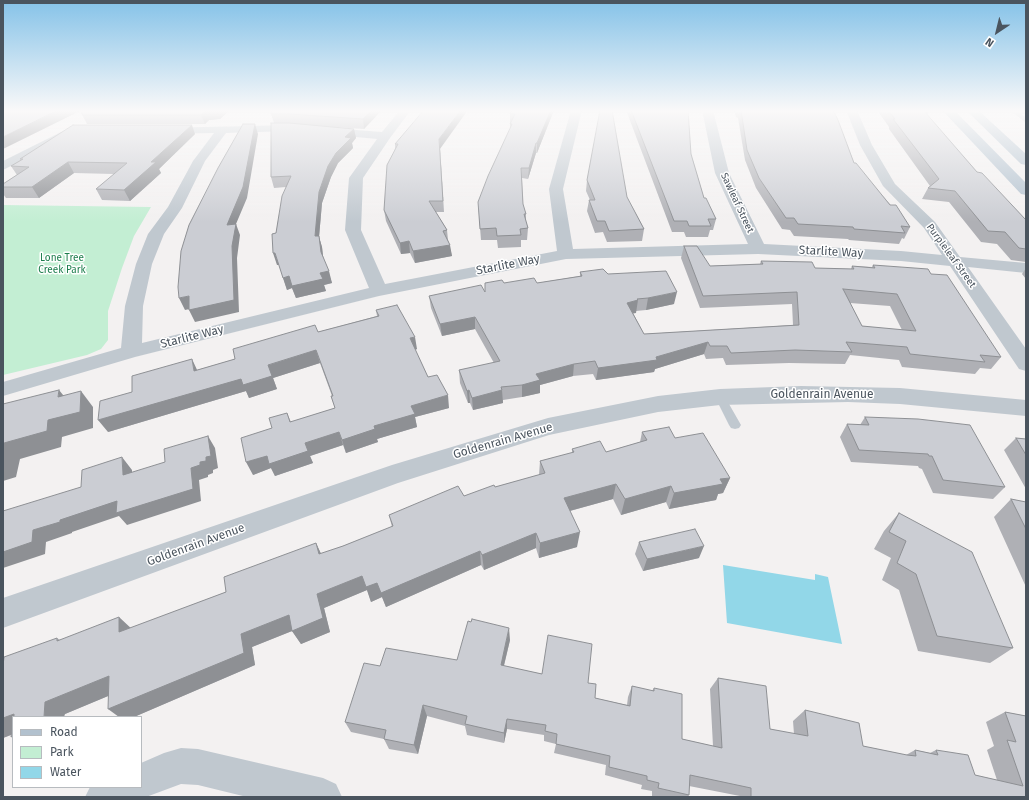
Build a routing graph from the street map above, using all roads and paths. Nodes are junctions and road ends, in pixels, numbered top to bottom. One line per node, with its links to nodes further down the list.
1 (39, 147): 10 (street)
2 (209, 147): 17 (street)
3 (377, 147): 16 (street)
4 (567, 147): 13 (street)
5 (716, 147): 12 (street, Sawleaf Street)
6 (867, 147): 14 (street, Purpleleaf Street)
7 (983, 147): 11 (main road)
8 (1011, 147): 9 (main road)
9 (1026, 161)
10 (3, 166)
11 (1026, 191)
12 (758, 249): 13 (street, Starlite Way); 14 (street, Starlite Way)
13 (566, 254): 16 (street, Starlite Way)
14 (957, 262): 15 (street, Starlite Way); 18 (street, Purpleleaf Street)
15 (1026, 268)
16 (379, 291): 17 (street, Starlite Way)
17 (131, 352): 19 (street, Starlite Way)
18 (1026, 364)
19 (3, 389)
20 (720, 397): 21 (street, Goldenrain Avenue); 22 (lane); 23 (street, Goldenrain Avenue)
21 (1026, 408)
22 (735, 425)
23 (3, 613)
24 (142, 781): 27 (street)
25 (124, 788): 26 (street)
26 (104, 797)
27 (323, 797)

